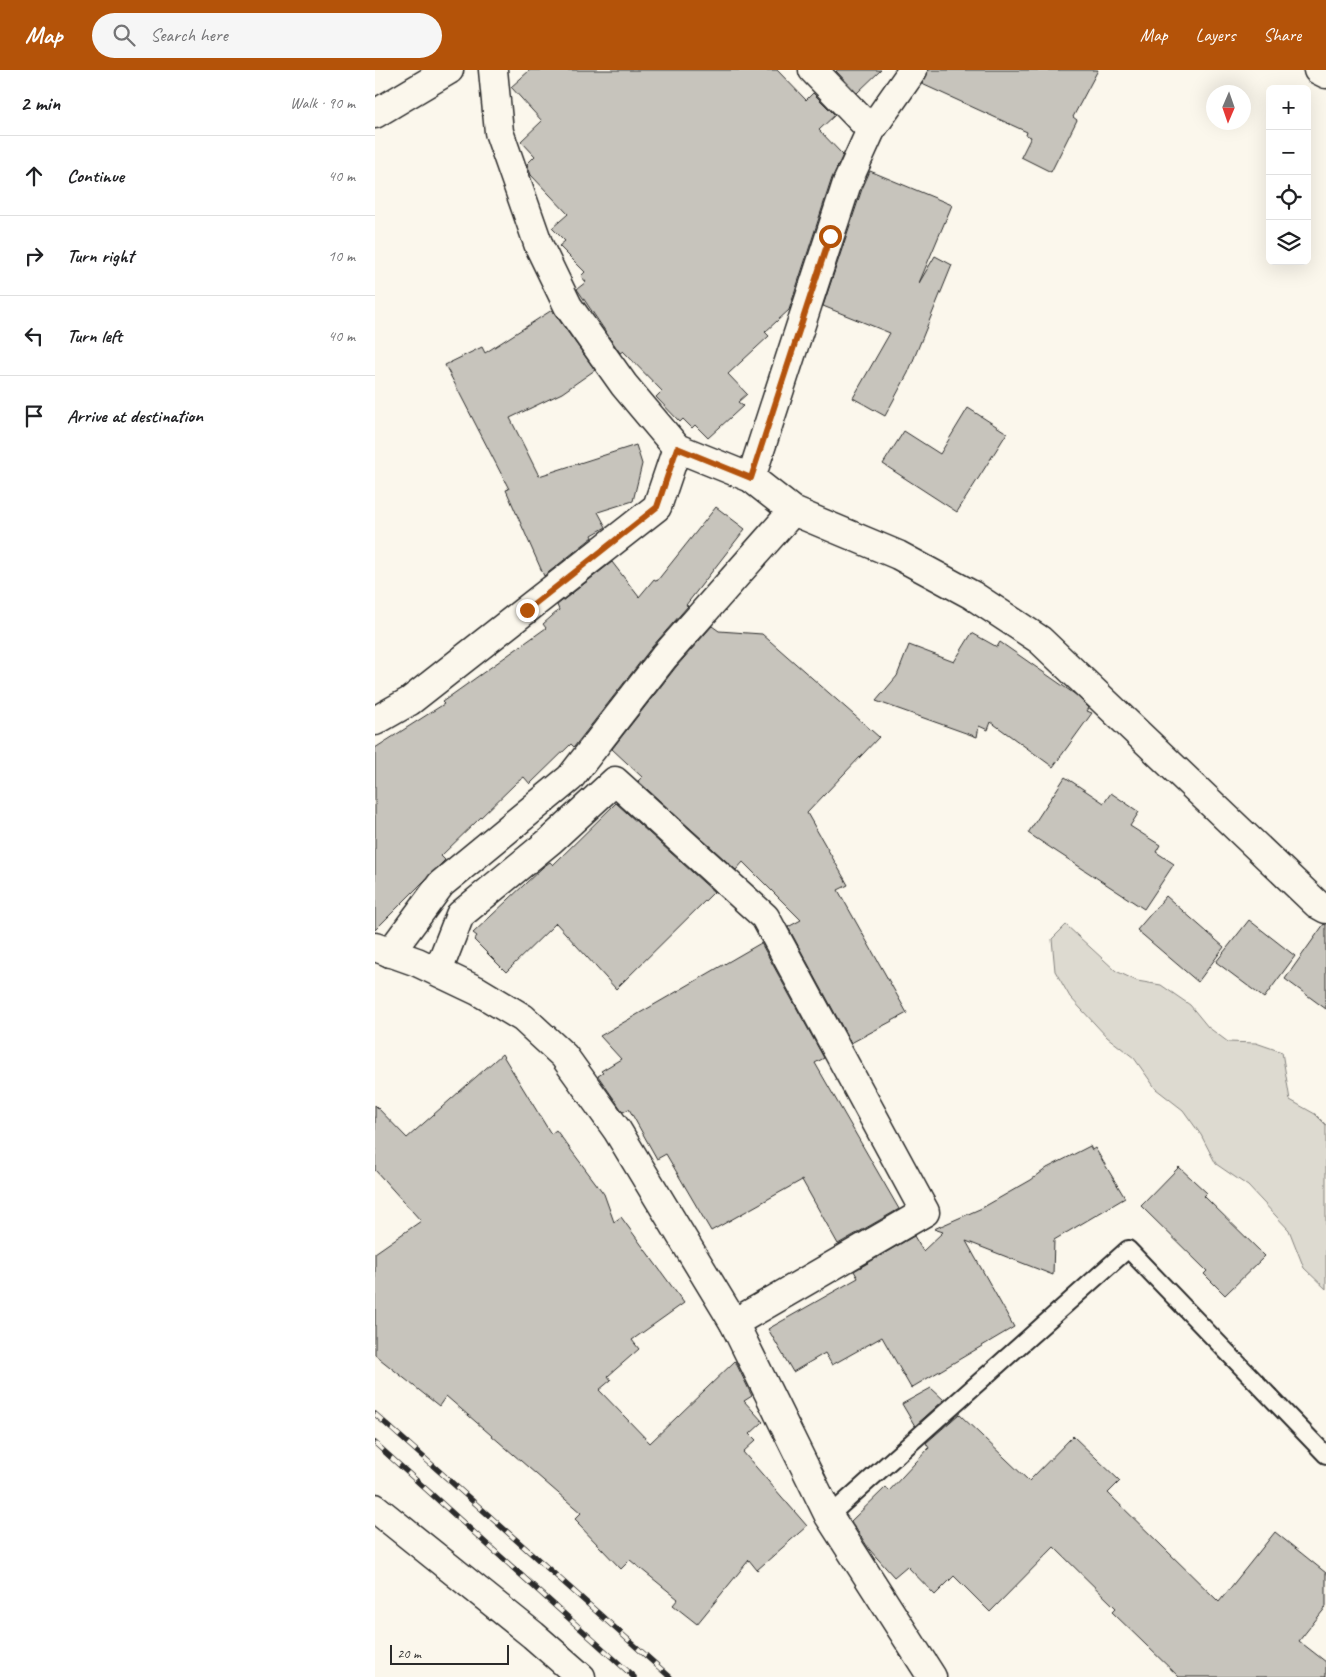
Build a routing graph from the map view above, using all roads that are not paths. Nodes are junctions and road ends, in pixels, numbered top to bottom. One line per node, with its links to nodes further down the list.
1 (449, 70): 7 (street)
2 (493, 70): 9 (street)
3 (813, 70): 8 (street)
4 (913, 70): 8 (street)
5 (1318, 70): 6 (street)
6 (1326, 74)
7 (375, 114)
8 (871, 130): 10 (street)
9 (677, 448): 10 (street); 12 (street)
10 (751, 478): 11 (street)
11 (793, 511): 13 (street); 14 (street)
12 (375, 721)
13 (1326, 909)
14 (382, 950): 15 (street)
15 (438, 971): 16 (street); 16 (street)
16 (734, 1323): 19 (street)
17 (1326, 1455): 19 (lane)
18 (375, 1508): 20 (street)
19 (829, 1516): 21 (street)
20 (581, 1677)
21 (932, 1677)

